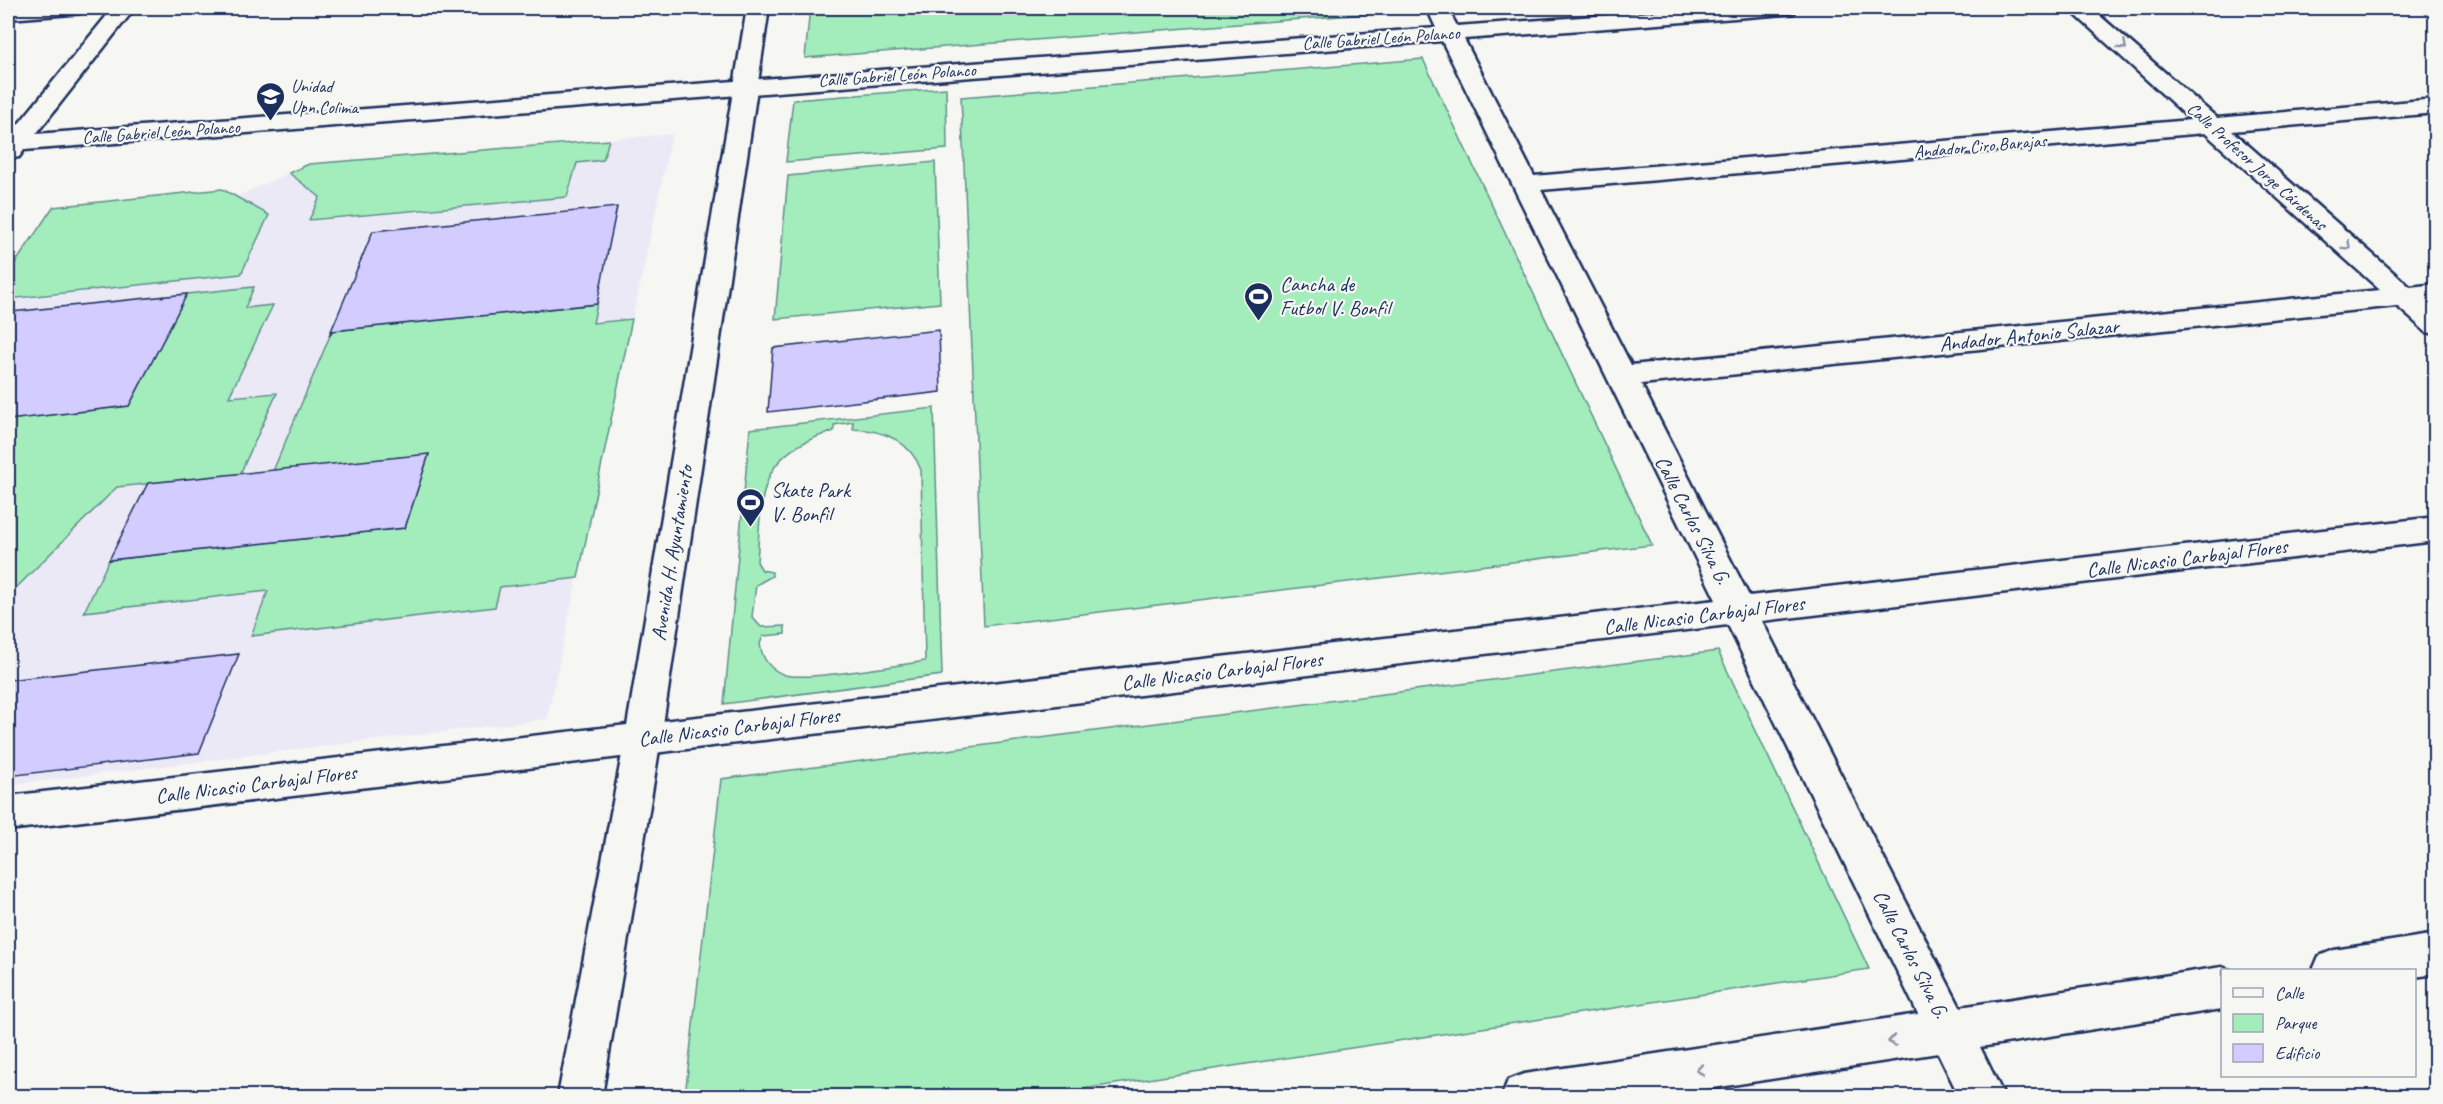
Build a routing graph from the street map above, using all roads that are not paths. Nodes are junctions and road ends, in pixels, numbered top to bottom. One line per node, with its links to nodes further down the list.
1 (72, 8): 6 (street)
2 (124, 8): 11 (street)
3 (758, 8): 8 (street, Avenida H. Ayuntamiento)
4 (1786, 8): 7 (street, Calle Gabriel León Polanco)
5 (2079, 8): 10 (street, Calle Profesor Jorge Cárdenas, one-way to 10)
6 (8, 12)
7 (1443, 20): 8 (street, Calle Gabriel León Polanco); 12 (street, Calle Carlos Silva G.)
8 (745, 87): 11 (street, Calle Gabriel León Polanco); 19 (street, Avenida H. Ayuntamiento)
9 (2436, 106): 10 (street, Andador Ciro Barajas)
10 (2212, 126): 12 (street, Andador Ciro Barajas); 14 (street, Calle Profesor Jorge Cárdenas, one-way to 14)
11 (11, 147)
12 (1525, 184): 16 (street, Calle Carlos Silva G.)
13 (2436, 293): 14 (street, Andador Antonio Salazar)
14 (2404, 297): 15 (street, Calle Profesor Jorge Cárdenas); 16 (street, Andador Antonio Salazar)
15 (2436, 325)
16 (1622, 376): 18 (street, Calle Carlos Silva G.)
17 (2436, 529): 18 (street, Calle Nicasio Carbajal Flores)
18 (1739, 611): 19 (street, Calle Nicasio Carbajal Flores); 24 (street, Calle Carlos Silva G.)
19 (643, 738): 20 (street, Calle Nicasio Carbajal Flores); 25 (street, Avenida H. Ayuntamiento)
20 (8, 813)
21 (2436, 954): 22 (street)
22 (2340, 969)
23 (2221, 988): 24 (street)
24 (1950, 1032): 26 (street, one-way to 26); 27 (street, Calle Carlos Silva G.)
25 (580, 1096)
26 (1524, 1096)
27 (1982, 1096)

